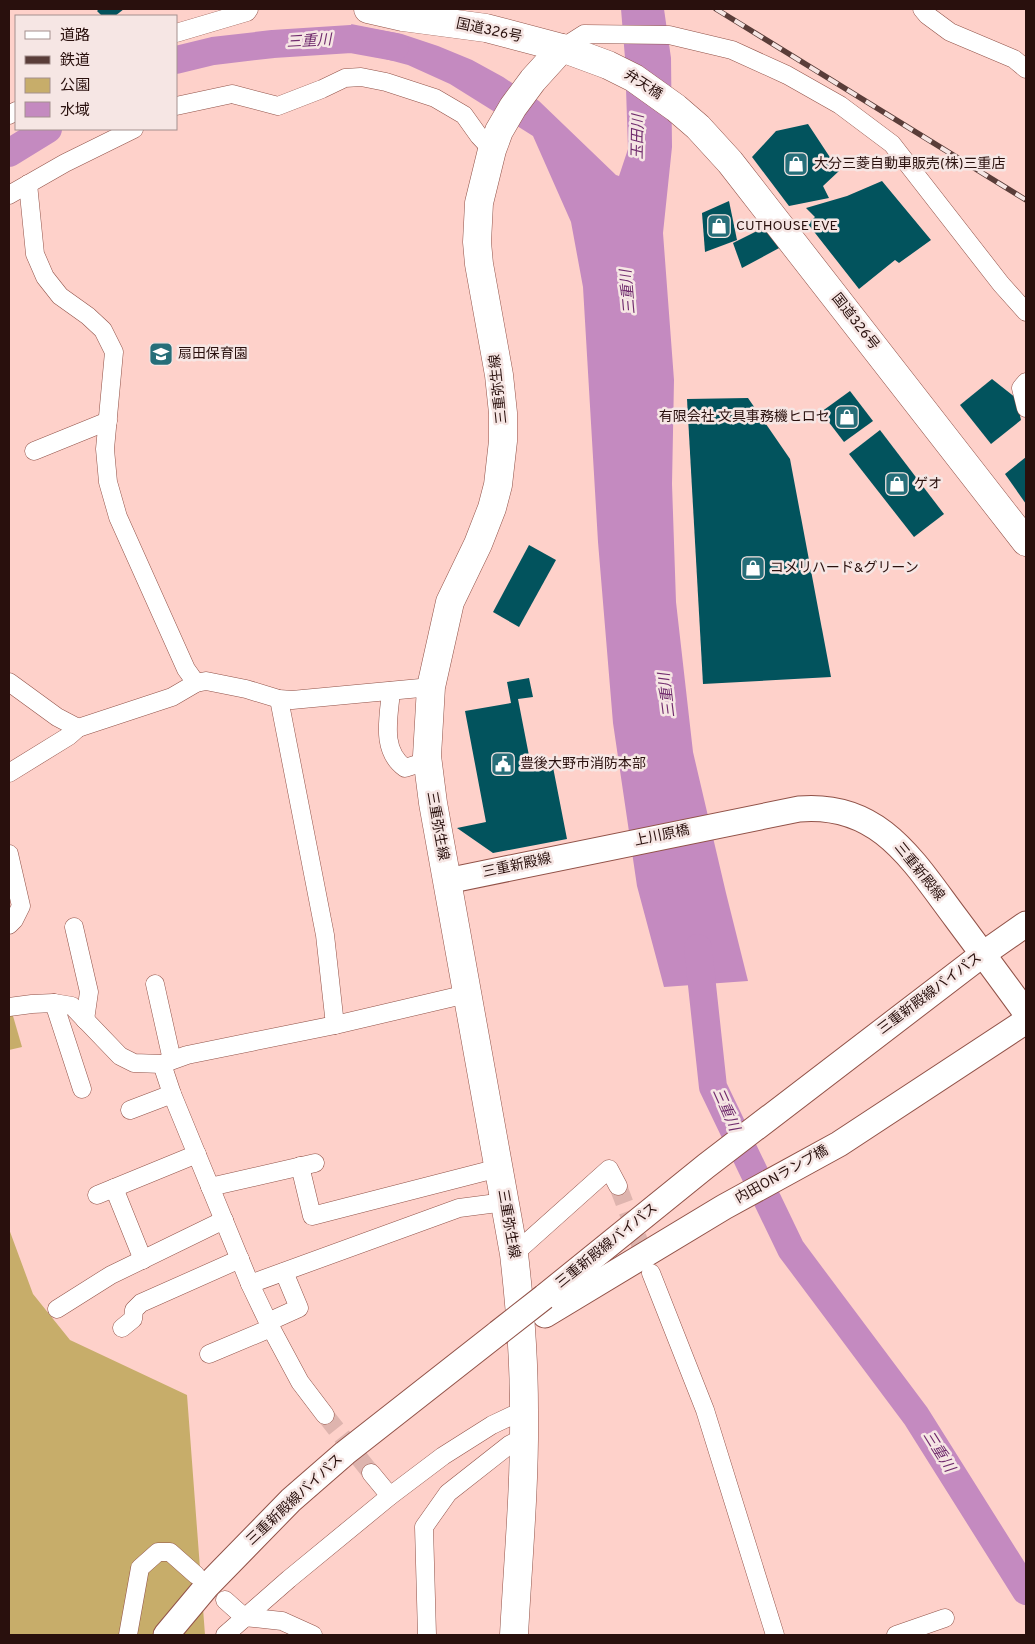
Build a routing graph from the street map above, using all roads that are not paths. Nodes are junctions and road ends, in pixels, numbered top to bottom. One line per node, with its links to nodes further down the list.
1 (248, 9): 5 (street)
2 (368, 9): 4 (main road, 国道326号)
3 (922, 9): 8 (street)
4 (477, 18): 6 (main road, 国道326号)
5 (178, 32)
6 (562, 48): 7 (main road, 国道326号); 12 (main road, 三重弥生線); 15 (street)
7 (608, 65): 10 (main road, 弁天橋)
8 (1026, 69)
9 (178, 106): 12 (street)
10 (676, 108): 20 (main road, 国道326号)
11 (132, 130): 13 (street)
12 (493, 146): 23 (main road, 三重弥生線)
13 (28, 184): 14 (street); 18 (street)
14 (9, 195)
15 (1026, 312)
16 (1026, 382): 17 (street)
17 (1026, 408)
18 (108, 421): 19 (street); 22 (street)
19 (34, 451)
20 (1025, 538)
21 (9, 682): 26 (street)
22 (196, 683): 25 (street); 26 (street)
23 (431, 688): 24 (street); 27 (main road, 三重弥生線)
24 (391, 691): 25 (street); 27 (street)
25 (279, 698): 44 (street)
26 (78, 728): 28 (street)
27 (427, 761): 32 (main road, 三重弥生線)
28 (9, 773)
29 (708, 827): 30 (main road, 上川原橋); 36 (main road, 三重新殿線)
30 (617, 846): 32 (main road, 三重新殿線)
31 (9, 854): 34 (street)
32 (447, 881): 38 (main road, 三重弥生線)
33 (1026, 924): 36 (main road, 三重新殿線バイパス)
34 (9, 925)
35 (74, 927): 42 (street)
36 (983, 954): 41 (main road, 三重新殿線); 64 (main road, 三重新殿線バイパス)
37 (155, 984): 45 (street)
38 (467, 994): 44 (street); 50 (main road, 三重弥生線)
39 (54, 1003): 40 (street); 42 (street); 46 (street)
40 (9, 1007)
41 (1026, 1013)
42 (85, 1020): 45 (street)
43 (1026, 1020): 56 (main road, 内田ONランプ橋)
44 (335, 1025): 45 (street)
45 (167, 1062): 47 (street)
46 (82, 1089)
47 (172, 1094): 48 (street); 49 (street)
48 (130, 1110)
49 (197, 1154): 52 (street); 53 (street)
50 (499, 1171): 52 (street); 55 (main road, 三重弥生線)
51 (618, 1186): 58 (street)
52 (210, 1187): 57 (street)
53 (114, 1188): 54 (street); 60 (street)
54 (97, 1195)
55 (505, 1202): 58 (main road, 三重弥生線); 61 (street)
56 (724, 1207): 64 (main road, 三重新殿線バイパス)
57 (224, 1220): 59 (street); 60 (street)
58 (514, 1254): 70 (main road, 三重弥生線)
59 (240, 1259): 63 (street); 67 (street)
60 (143, 1260): 65 (street)
61 (284, 1272): 63 (street); 66 (street)
62 (651, 1273): 83 (street)
63 (250, 1284): 66 (street)
64 (544, 1306): 78 (main road, 三重新殿線バイパス)
65 (57, 1309)
66 (270, 1325): 68 (street); 69 (street)
67 (122, 1328)
68 (209, 1354)
69 (324, 1415)
70 (524, 1423): 72 (street); 81 (street); 82 (main road, 三重弥生線)
71 (372, 1473): 72 (street)
72 (390, 1496): 75 (street)
73 (196, 1575): 77 (street)
74 (225, 1600): 75 (street)
75 (244, 1617): 79 (street); 80 (street)
76 (945, 1618): 84 (street)
77 (128, 1635)
78 (166, 1635)
79 (225, 1635)
80 (313, 1635)
81 (427, 1635)
82 (514, 1635)
83 (775, 1635)
84 (896, 1635)

